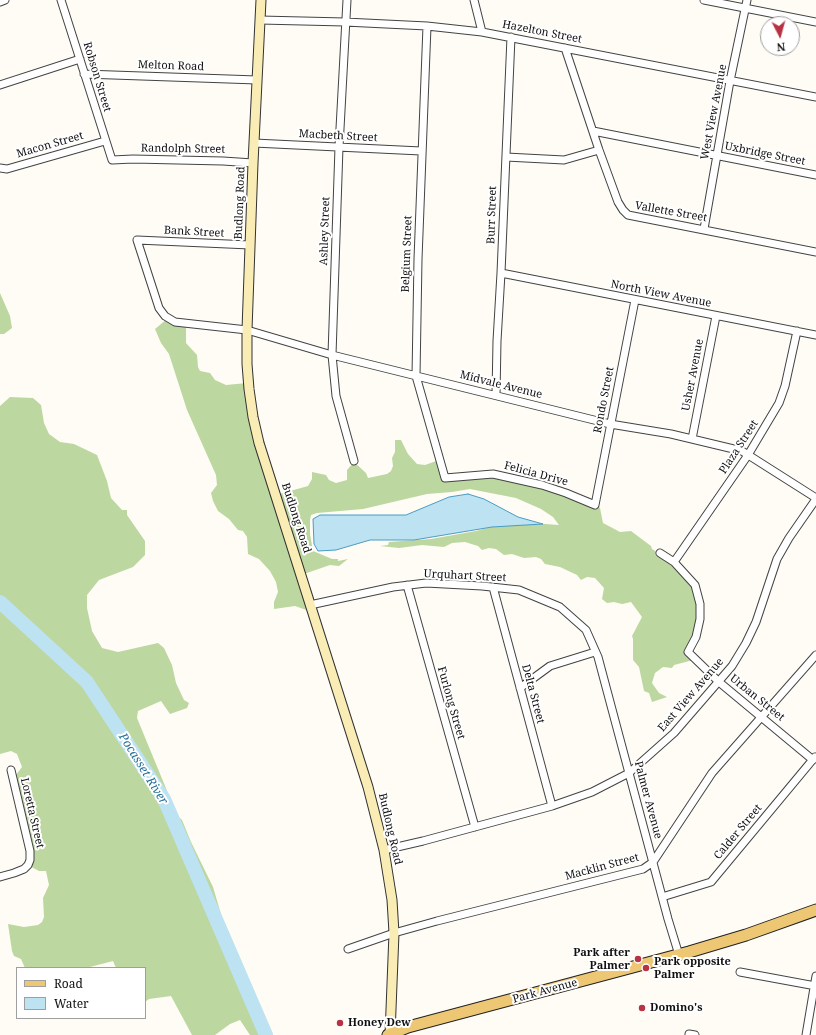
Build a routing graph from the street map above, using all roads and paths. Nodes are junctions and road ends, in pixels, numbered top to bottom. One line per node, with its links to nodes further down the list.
1 (5, 0): 8 (street)
2 (61, 0): 17 (street, Robson Street)
3 (261, 0): 10 (main road, Budlong Road)
4 (347, 0): 11 (street, Ashley Street)
5 (474, 0): 14 (street)
6 (704, 0): 9 (street)
7 (748, 0): 9 (street, West View Avenue)
8 (0, 2)
9 (746, 8): 12 (street); 20 (street, West View Avenue)
10 (260, 20): 11 (street, Hazelton Street); 19 (main road, Budlong Road)
11 (345, 22): 13 (street, Hazelton Street); 26 (street, Ashley Street)
12 (816, 22)
13 (427, 26): 14 (street, Hazelton Street); 28 (street, Belgium Street)
14 (482, 32): 15 (street, Hazelton Street)
15 (511, 37): 16 (street, Hazelton Street); 30 (street, Burr Street)
16 (565, 48): 20 (street, Hazelton Street); 23 (street, Vallette Street)
17 (80, 59): 18 (street, Robson Street); 21 (street)
18 (84, 74): 19 (street, Melton Road); 24 (street, Robson Street)
19 (257, 80): 25 (main road, Budlong Road)
20 (730, 81): 22 (street, Hazelton Street); 29 (street, West View Avenue)
21 (0, 85)
22 (816, 97)
23 (593, 131): 27 (street, Vallette Street); 29 (street, Uxbridge Street)
24 (105, 141): 31 (street, Robson Street); 33 (street, Macon Street)
25 (254, 143): 26 (street, Macbeth Street); 32 (main road, Budlong Road)
26 (339, 147): 28 (street, Macbeth Street); 45 (street, Ashley Street)
27 (599, 150): 30 (street); 35 (street, Vallette Street)
28 (421, 151): 46 (street, Belgium Street)
29 (716, 155): 34 (street, Uxbridge Street); 35 (street, West View Avenue)
30 (506, 157): 38 (street, Burr Street)
31 (112, 160): 32 (street, Randolph Street)
32 (253, 163): 36 (main road, Budlong Road)
33 (0, 168)
34 (816, 175)
35 (704, 229): 37 (street, Vallette Street)
36 (250, 245): 41 (street, Bank Street); 42 (main road, Budlong Road)
37 (816, 252)
38 (501, 273): 39 (street, North View Avenue); 47 (street, Burr Street)
39 (635, 300): 40 (street, North View Avenue); 48 (street, Rondo Street)
40 (716, 316): 43 (street, North View Avenue); 49 (street, Usher Avenue)
41 (170, 320): 42 (street, Midvale Avenue)
42 (247, 330): 45 (street, Midvale Avenue); 59 (main road, Budlong Road)
43 (797, 331): 44 (street, North View Avenue); 50 (street, Plaza Street)
44 (816, 335)
45 (332, 355): 46 (street, Midvale Avenue); 51 (street, Ashley Street)
46 (416, 376): 47 (street, Midvale Avenue); 52 (street, Belgium Street)
47 (496, 395): 48 (street, Midvale Avenue)
48 (610, 424): 49 (street, Midvale Avenue); 54 (street, Rondo Street)
49 (692, 439): 50 (street, Midvale Avenue)
50 (748, 455): 53 (street, Midvale Avenue); 56 (street, Plaza Street)
51 (354, 461)
52 (445, 478): 54 (street, Felicia Drive)
53 (816, 499): 62 (street, East View Avenue)
54 (595, 505)
55 (660, 553): 56 (street)
56 (674, 562): 62 (street, Urban Street)
57 (407, 585): 58 (street, Urquhart Street); 59 (street, Urquhart Street); 69 (street, Furlong Street)
58 (493, 587): 60 (street, Urquhart Street); 63 (street, Delta Street)
59 (310, 605): 70 (main road, Budlong Road)
60 (595, 652): 63 (street); 67 (street, Palmer Avenue)
61 (816, 654): 64 (street, Macklin Street)
62 (719, 682): 64 (street, Urban Street); 67 (street, East View Avenue)
63 (520, 688): 68 (street, Delta Street)
64 (762, 717): 65 (street, Urban Street); 71 (street, Macklin Street)
65 (815, 758): 73 (street, Calder Street)
66 (11, 770): 72 (street, Loretta Street)
67 (629, 773): 68 (street, East View Avenue); 71 (street, Palmer Avenue)
68 (552, 806): 69 (street, East View Avenue)
69 (475, 827): 70 (street, East View Avenue)
70 (384, 850): 75 (main road, Budlong Road)
71 (653, 862): 73 (street, Palmer Avenue); 75 (street, Macklin Street)
72 (0, 876)
73 (662, 898): 77 (street, Palmer Avenue)
74 (816, 910): 77 (main road, Park Avenue)
75 (394, 933): 76 (street, Macklin Street); 81 (main road, Budlong Road)
76 (348, 949)
77 (679, 955): 81 (main road, Park Avenue)
78 (740, 972): 80 (street)
79 (816, 976): 80 (street)
80 (815, 985): 82 (street)
81 (389, 1035)
82 (806, 1035)

